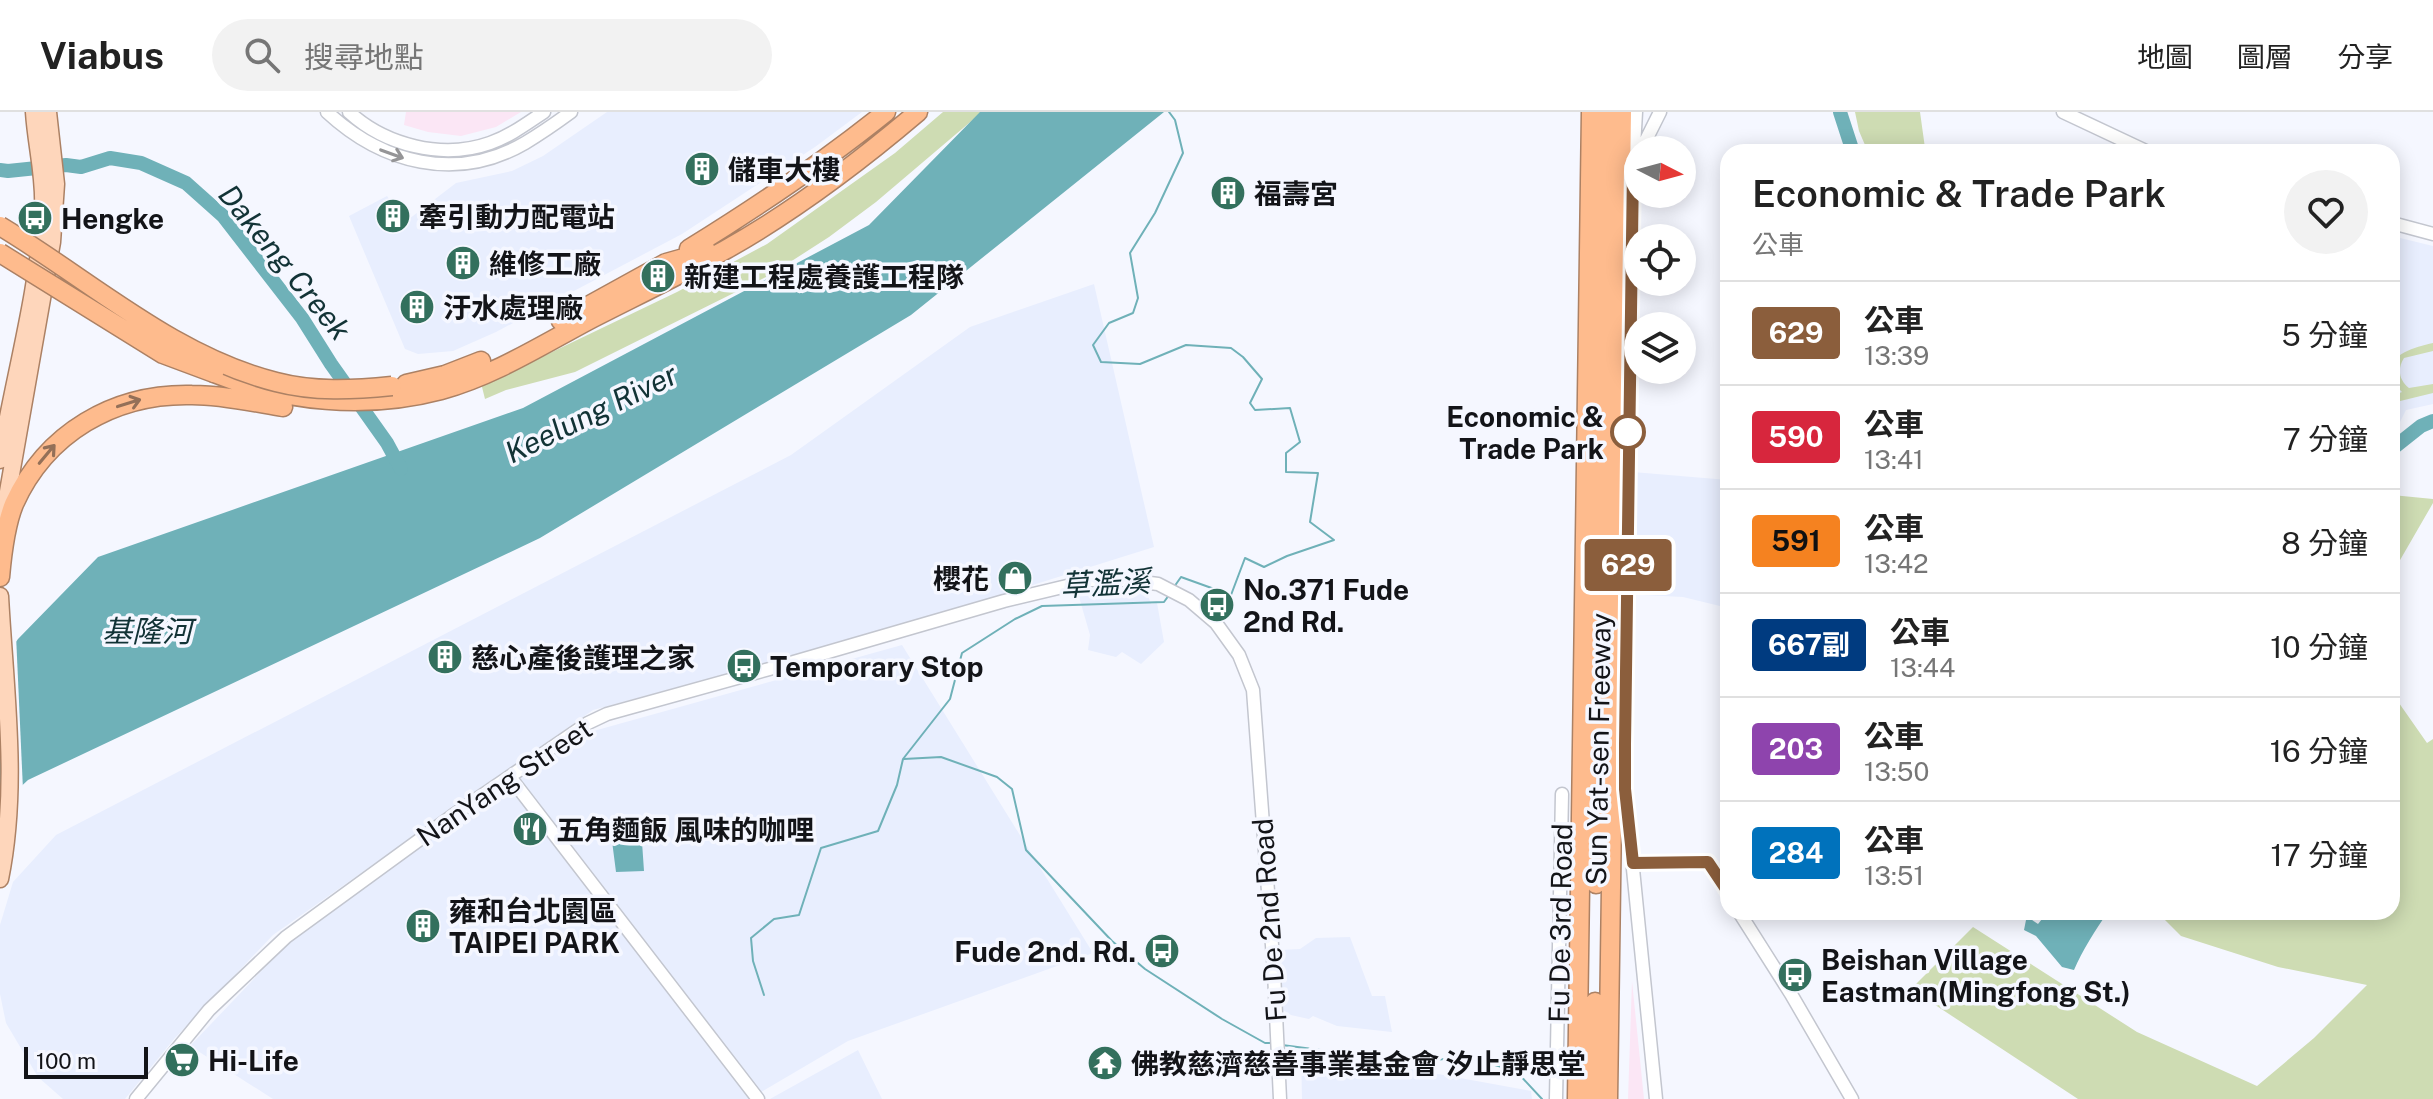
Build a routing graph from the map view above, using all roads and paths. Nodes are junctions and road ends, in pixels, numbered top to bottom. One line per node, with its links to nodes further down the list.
1 (34, 112): 19 (main road)
2 (48, 112): 19 (main road)
3 (327, 112): 6 (street, one-way to 6)
4 (349, 112): 5 (street)
5 (544, 112)
6 (571, 112)
7 (886, 112): 29 (highway)
8 (902, 112): 22 (highway)
9 (918, 112): 30 (highway)
10 (1581, 112): 32 (highway)
11 (1591, 112): 32 (highway, Sun Yat-sen Freeway)
12 (1607, 112): 50 (highway, Sun Yat-sen Freeway)
13 (1622, 112): 51 (highway)
14 (1636, 112): 17 (street)
15 (1660, 112): 18 (street)
16 (2063, 112): 20 (street)
17 (1636, 136)
18 (1648, 136)
19 (44, 139): 21 (main road)
20 (2131, 144)
21 (49, 183): 34 (main road); 35 (main road)
22 (780, 204): 29 (highway); 30 (highway)
23 (1635, 208): 41 (street)
24 (2400, 225): 26 (street)
25 (0, 226): 29 (highway, bridge)
26 (2433, 234)
27 (0, 240): 31 (highway, bridge)
28 (0, 253): 31 (highway, bridge)
29 (666, 263)
30 (615, 307): 33 (highway)
31 (214, 373): 33 (highway)
32 (1588, 375): 49 (highway, Sun Yat-sen Freeway)
33 (429, 392): 36 (highway, one-way to 33)
34 (0, 460)
35 (0, 541)
36 (0, 577)
37 (1171, 591): 39 (street, NanYang Street); 47 (street, Fu De 2nd Road)
38 (0, 596): 42 (main road)
39 (510, 777): 45 (street, NanYang Street); 46 (street)
40 (1562, 794): 48 (street, Fu De 3rd Road)
41 (1633, 863): 43 (street); 52 (street)
42 (0, 879)
43 (1720, 881)
44 (1744, 920): 53 (street)
45 (136, 1099)
46 (758, 1099)
47 (1280, 1099)
48 (1556, 1099)
49 (1577, 1099)
50 (1594, 1099)
51 (1608, 1099)
52 (1656, 1099)
53 (1852, 1099)

